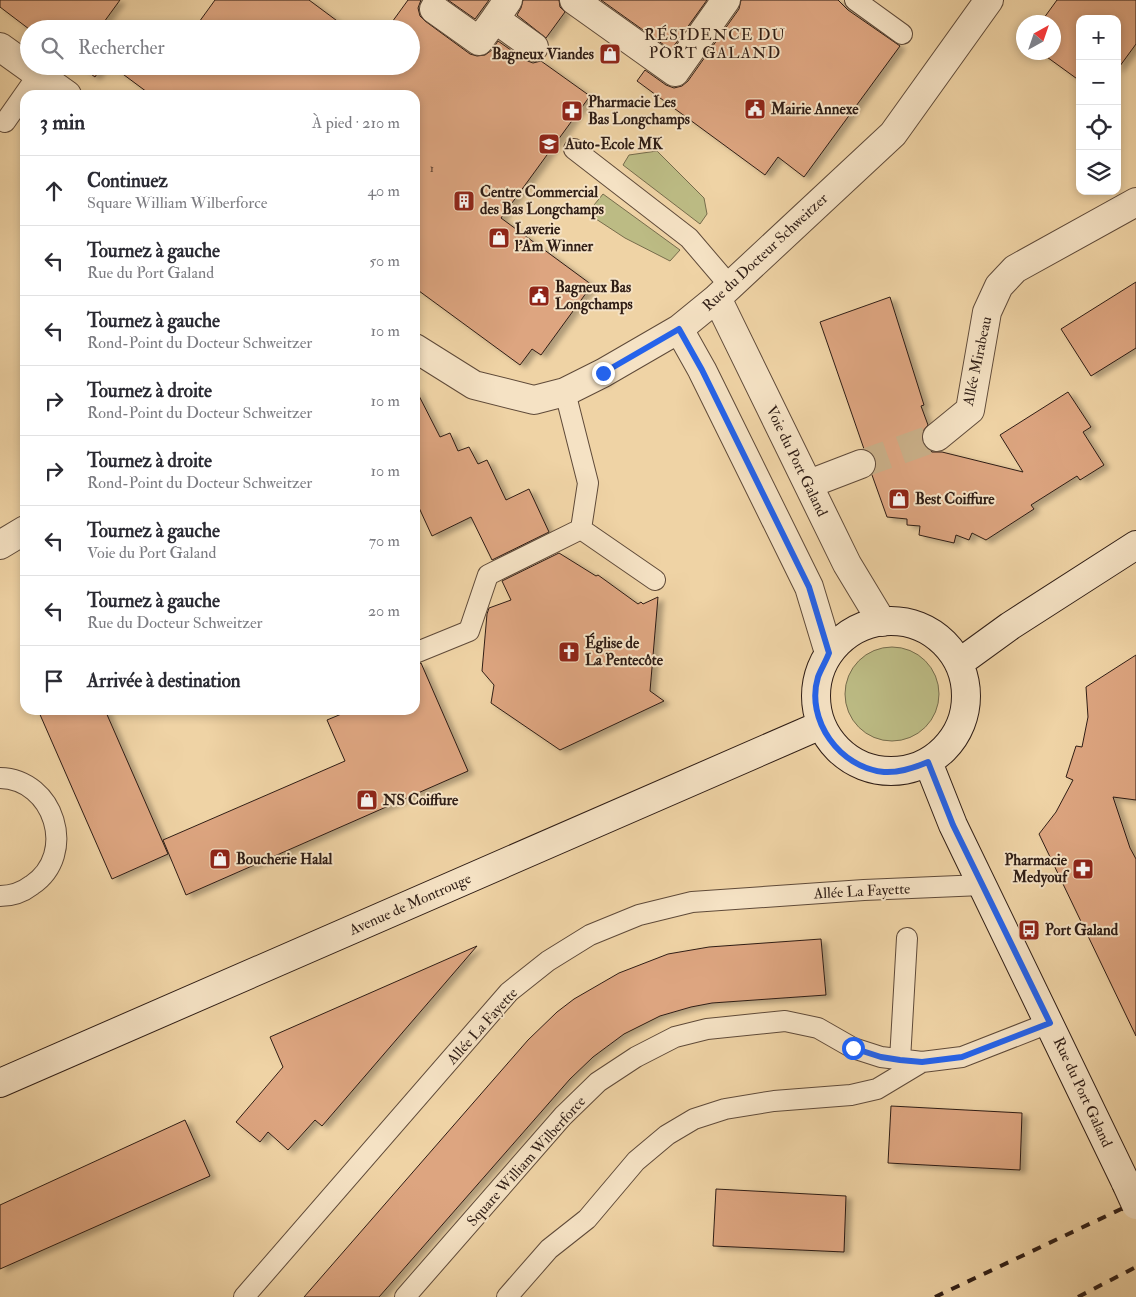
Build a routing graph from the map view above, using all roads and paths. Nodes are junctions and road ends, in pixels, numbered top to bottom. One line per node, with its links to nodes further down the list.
1 (574, 0): 2 (street)
2 (726, 0)
3 (855, 0): 7 (lane)
4 (989, 0): 18 (street, Rue du Docteur Schweitzer)
5 (434, 9): 6 (street)
6 (502, 10): 8 (street)
7 (902, 34)
8 (534, 46)
9 (0, 47): 10 (street)
10 (20, 62)
11 (38, 75): 12 (lane); 13 (street)
12 (27, 90)
13 (60, 90)
14 (20, 101): 15 (lane)
15 (5, 122)
16 (574, 149): 18 (lane)
17 (1136, 202): 22 (street, Allée Mirabeau)
18 (724, 292): 19 (street, Rue du Docteur Schweitzer); 24 (street, Voie du Port Galand)
19 (679, 329): 21 (street, Rue du Docteur Schweitzer); 32 (street)
20 (420, 351): 21 (street, Rue du Docteur Schweitzer)
21 (565, 392): 25 (lane)
22 (937, 436)
23 (861, 464): 24 (street)
24 (809, 484): 30 (street, Voie du Port Galand)
25 (581, 529): 29 (lane); 31 (lane)
26 (20, 533): 27 (street)
27 (0, 545)
28 (1136, 545): 33 (street)
29 (655, 580)
30 (882, 622): 32 (street); 33 (street)
31 (420, 652)
32 (829, 653): 34 (street)
33 (959, 663): 35 (street)
34 (821, 725): 35 (street); 43 (street, Avenue de Montrouge)
35 (928, 762): 37 (street, Rue du Port Galand)
36 (0, 778): 38 (lane)
37 (982, 885): 40 (street, Rue du Port Galand); 45 (lane, Allée La Fayette)
38 (0, 896)
39 (907, 938): 41 (lane)
40 (1050, 1023): 42 (lane, Square William Wilberforce); 44 (street, Rue du Port Galand)
41 (900, 1060): 42 (lane, Square William Wilberforce); 46 (lane, Square William Wilberforce)
42 (922, 1062): 47 (lane, Square William Wilberforce)
43 (0, 1084)
44 (1131, 1194)
45 (244, 1297)
46 (405, 1297)
47 (506, 1297)

